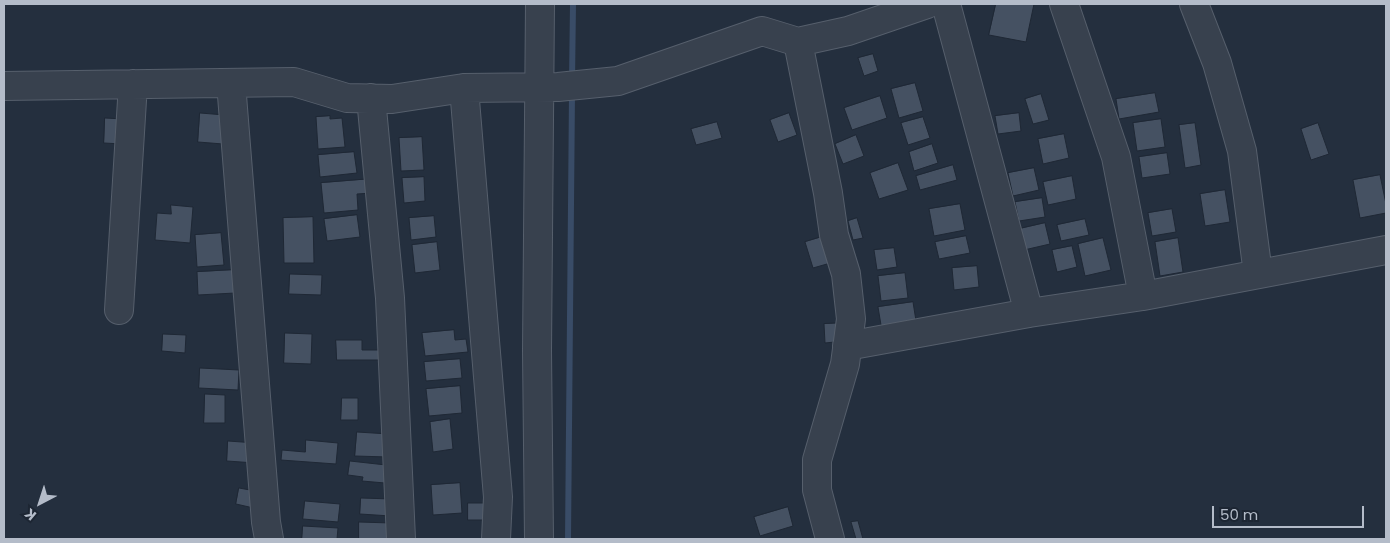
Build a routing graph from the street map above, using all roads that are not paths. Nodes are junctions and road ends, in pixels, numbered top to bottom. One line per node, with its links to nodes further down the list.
1 (540, 4): 11 (street)
2 (927, 4): 6 (street)
3 (946, 4): 17 (street)
4 (1064, 4): 15 (street)
5 (1194, 4): 14 (street)
6 (798, 42): 11 (street); 18 (street)
7 (231, 83): 8 (street); 12 (street); 19 (street)
8 (133, 84): 9 (street); 16 (street)
9 (4, 86)
10 (464, 88): 11 (street); 12 (street); 21 (street)
11 (549, 88): 22 (street)
12 (371, 98): 20 (street)
13 (1386, 250): 14 (street)
14 (1258, 274): 15 (street)
15 (1143, 296): 17 (street)
16 (119, 310)
17 (1029, 313): 18 (street)
18 (847, 346): 23 (street)
19 (269, 539)
20 (401, 539)
21 (496, 539)
22 (539, 539)
23 (830, 539)

